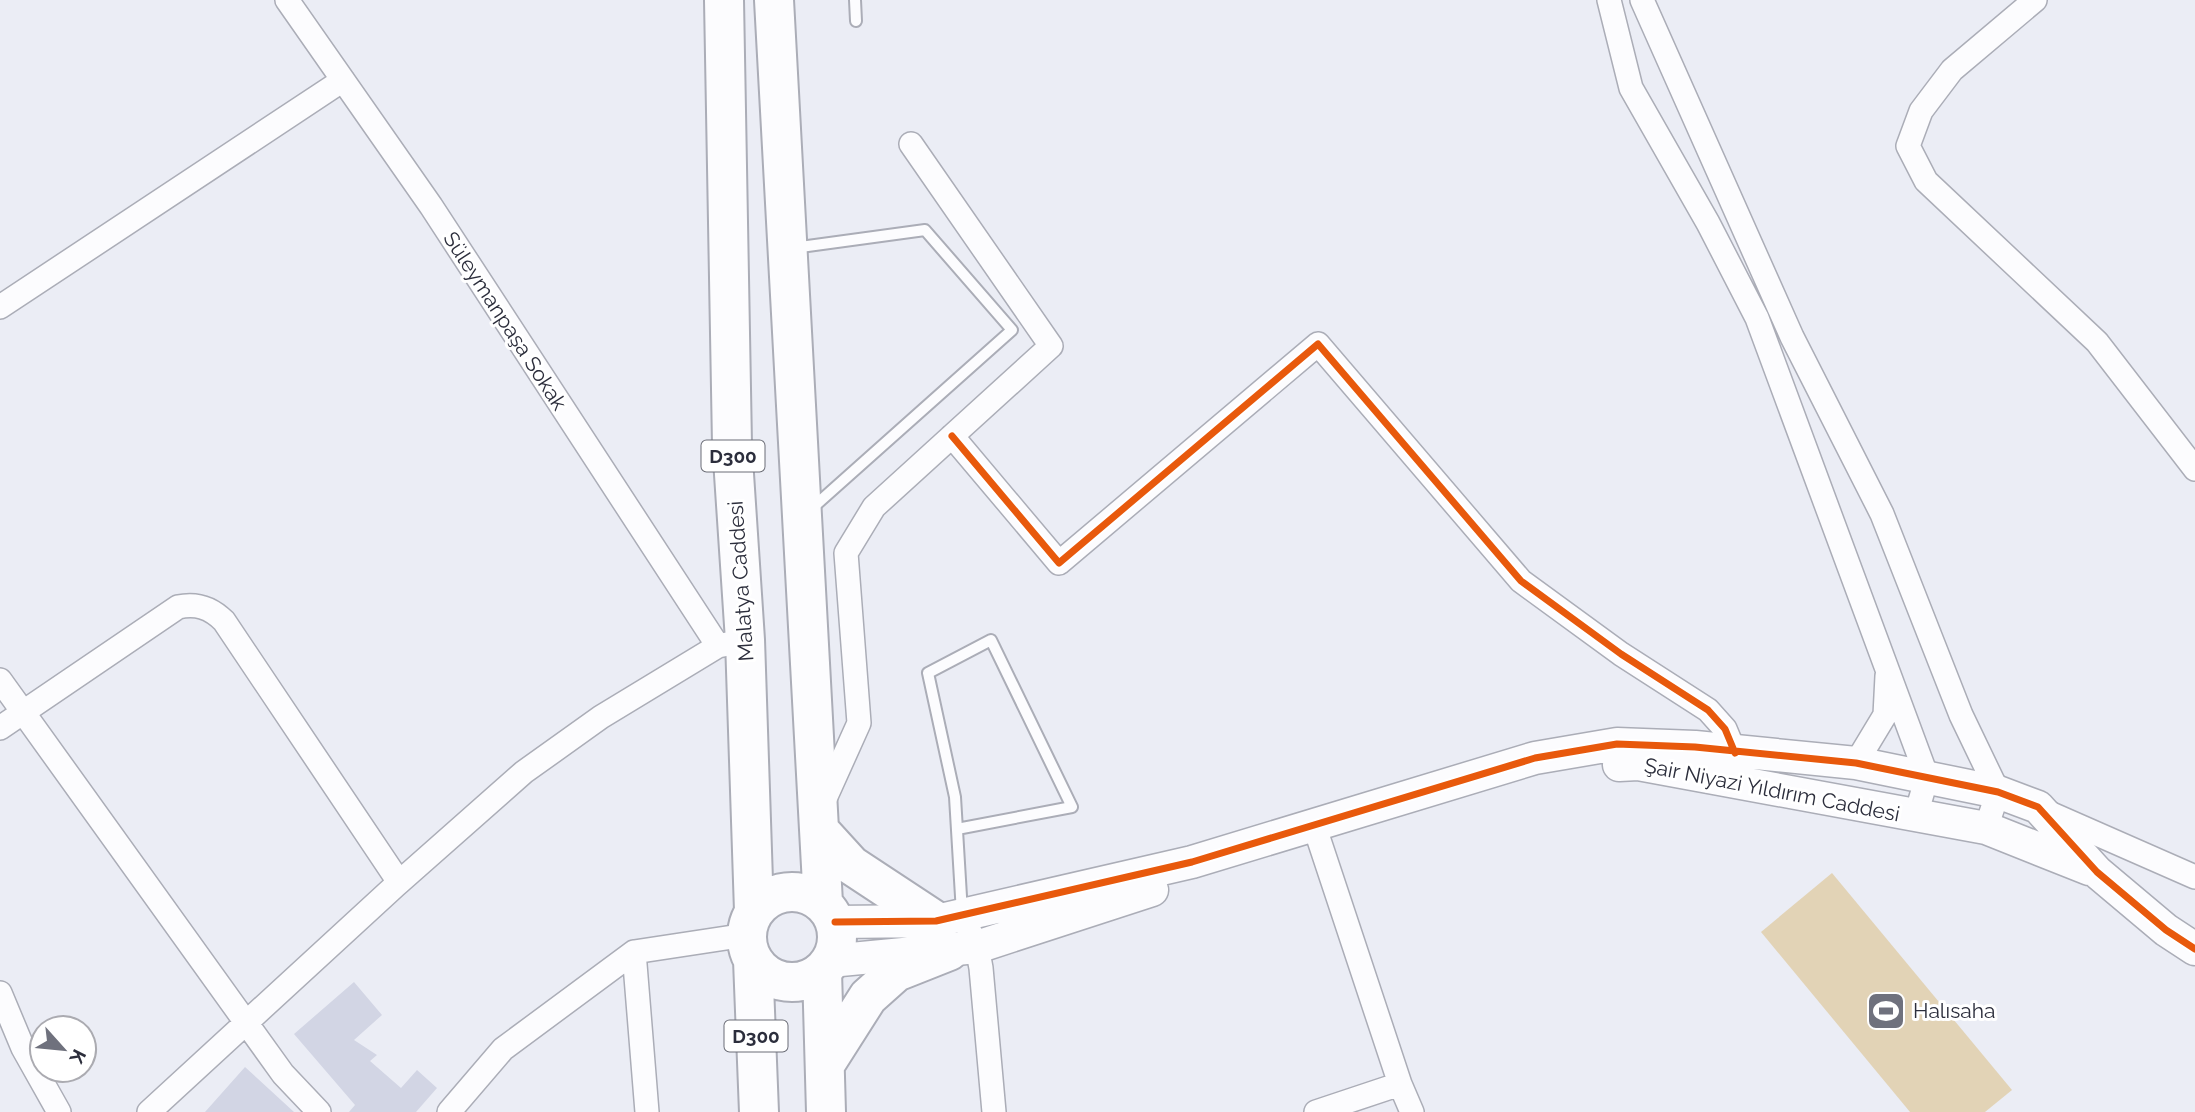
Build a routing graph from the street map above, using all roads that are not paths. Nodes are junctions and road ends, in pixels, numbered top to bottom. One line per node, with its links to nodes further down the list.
1 (287, 0): 9 (street, Süleymanpaşa Sokak)
2 (724, 0): 16 (highway, Malatya Caddesi / D300)
3 (774, 0): 11 (highway)
4 (855, 0): 8 (lane)
5 (1609, 0): 17 (street)
6 (1642, 0): 24 (street)
7 (2035, 0): 14 (street)
8 (856, 21)
9 (343, 80): 12 (street); 16 (street, Süleymanpaşa Sokak)
10 (911, 144): 13 (street)
11 (787, 249): 15 (highway); 15 (lane)
12 (0, 307)
13 (952, 436): 21 (street); 27 (street)
14 (2195, 469)
15 (802, 517): 27 (highway)
16 (732, 643): 33 (street); 36 (highway, Malatya Caddesi / D300)
17 (1888, 666): 22 (street); 23 (street)
18 (0, 680): 19 (street)
19 (25, 711): 20 (street); 33 (street); 41 (street)
20 (0, 728)
21 (1735, 753): 22 (street); 35 (street)
22 (1856, 763): 23 (street)
23 (1927, 777): 24 (street); 26 (street)
24 (1998, 792): 25 (street); 28 (street)
25 (2038, 807): 31 (street); 32 (street)
26 (1915, 818): 28 (street, Şair Niyazi Yıldırım Caddesi); 30 (street, Şair Niyazi Yıldırım Caddesi)
27 (820, 821): 34 (highway); 35 (highway)
28 (1986, 828): 31 (street, Şair Niyazi Yıldırım Caddesi)
29 (957, 829): 29 (lane); 35 (lane)
30 (1318, 837): 35 (street, Şair Niyazi Yıldırım Caddesi); 42 (street)
31 (2097, 872): 37 (street)
32 (2195, 877)
33 (400, 882): 41 (street)
34 (829, 912): 35 (street); 36 (highway); 39 (highway)
35 (956, 934): 39 (street, Şair Niyazi Yıldırım Caddesi); 43 (highway); 50 (street)
36 (751, 935): 38 (street); 39 (highway); 49 (highway, Malatya Caddesi / D300)
37 (2195, 949)
38 (634, 952): 47 (street); 48 (street)
39 (826, 966): 43 (highway)
40 (0, 993): 44 (street)
41 (247, 1024): 45 (street); 46 (street)
42 (1399, 1084): 51 (street); 52 (street)
43 (830, 1094)
44 (59, 1112)
45 (149, 1112)
46 (319, 1112)
47 (449, 1112)
48 (647, 1112)
49 (759, 1112)
50 (994, 1112)
51 (1316, 1112)
52 (1412, 1112)

